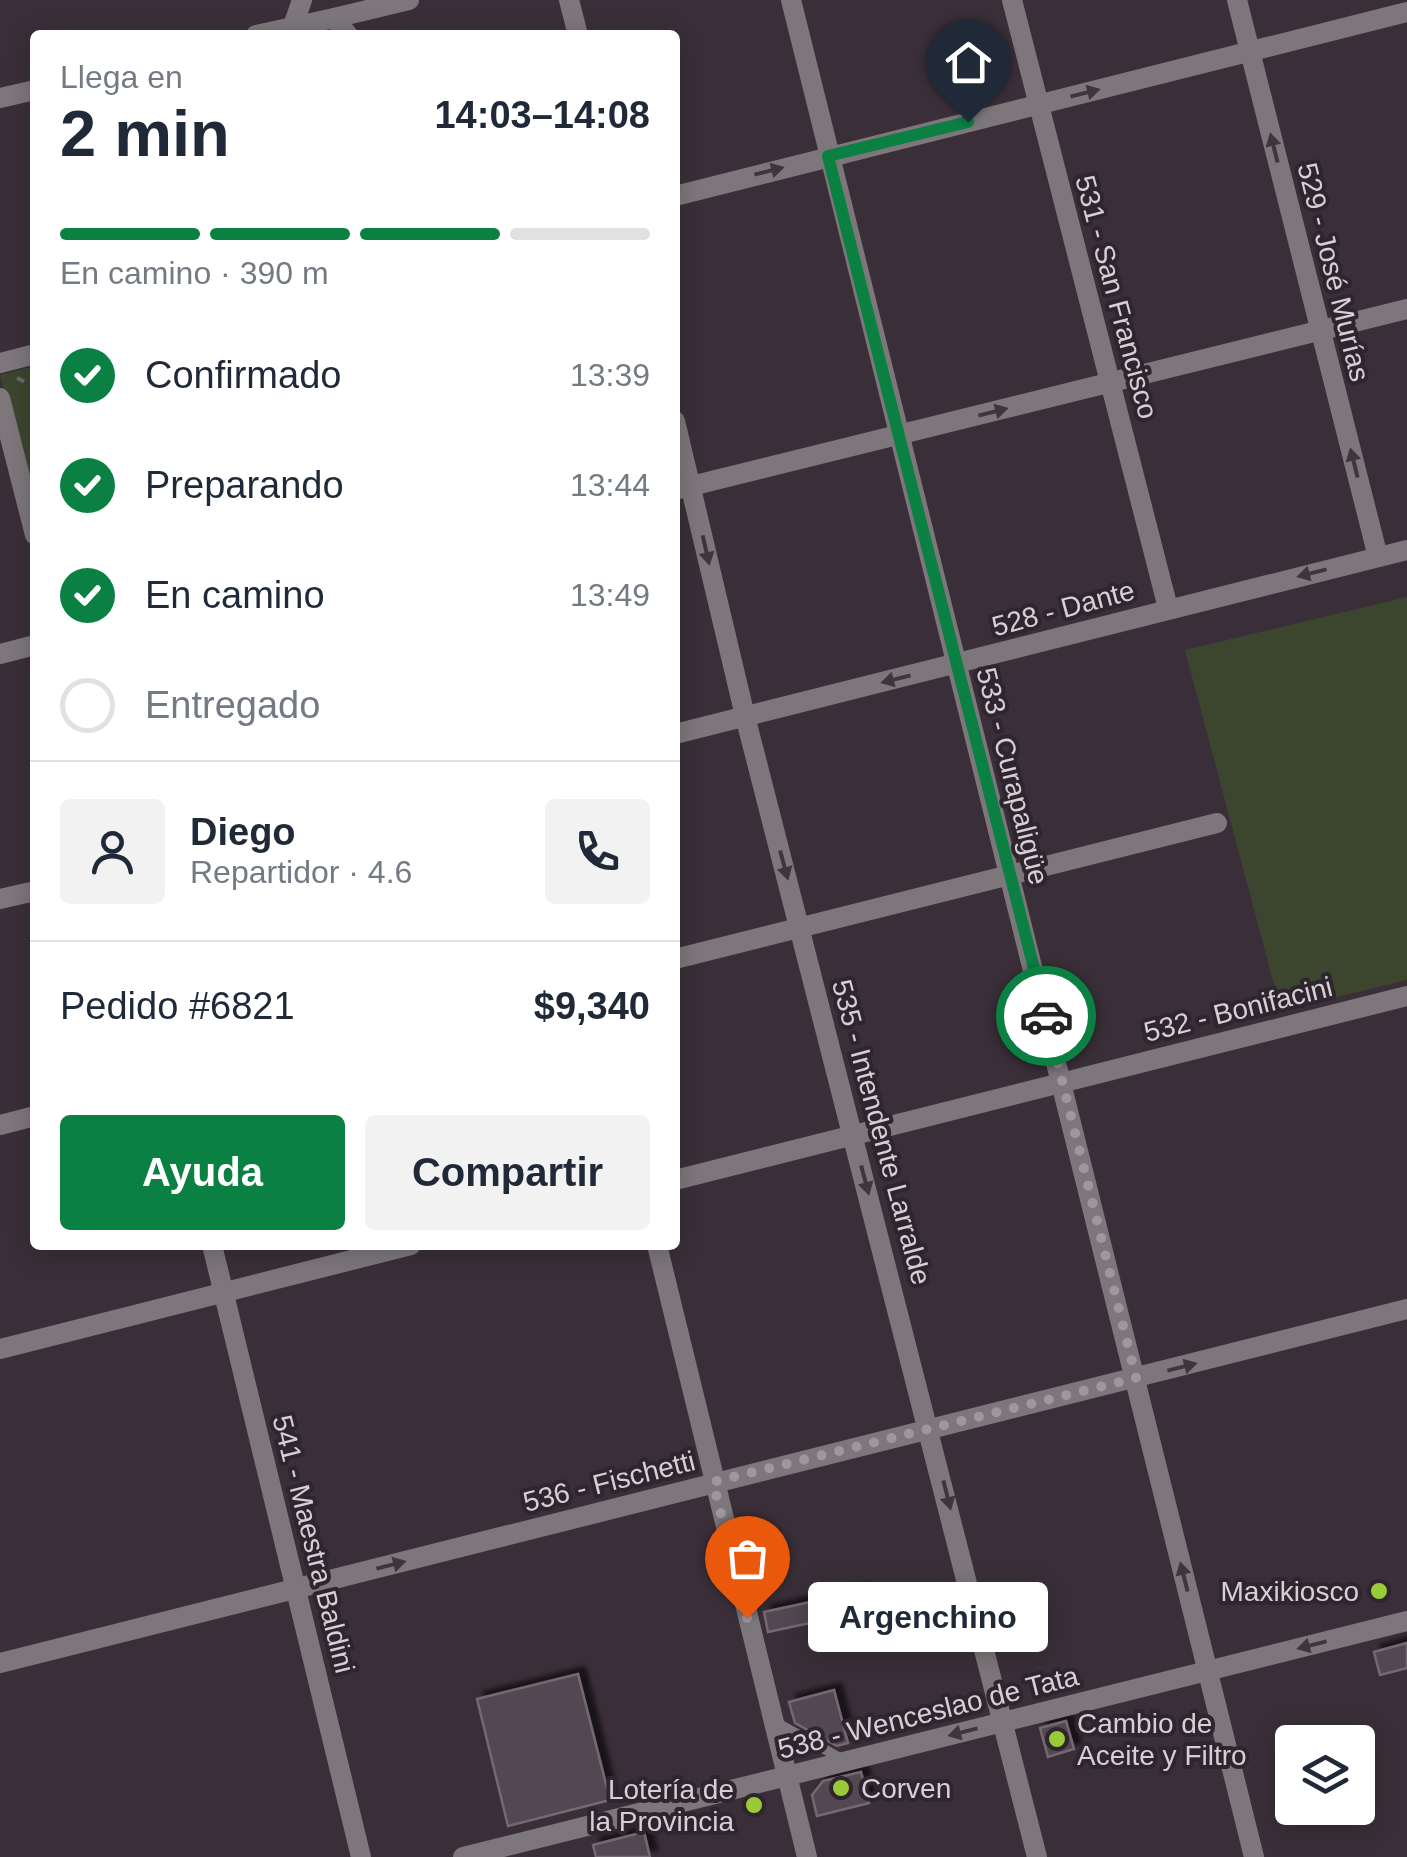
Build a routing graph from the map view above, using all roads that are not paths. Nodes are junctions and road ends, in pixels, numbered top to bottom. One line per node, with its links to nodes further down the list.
1 (302, 0): 9 (street)
2 (410, 0): 8 (street)
3 (569, 0): 12 (street)
4 (791, 0): 17 (street, 533 - Curapaligüe)
5 (1012, 0): 16 (street, 531 - San Francisco)
6 (1237, 0): 13 (street, 529 - José Murías)
7 (1407, 12): 13 (street)
8 (334, 18): 9 (street); 11 (street)
9 (293, 26): 10 (street)
10 (277, 30)
11 (344, 30)
12 (577, 30)
13 (1250, 51): 16 (street, one-way to 13); 20 (street, 529 - José Murías, one-way to 13)
14 (30, 91): 15 (street)
15 (0, 98)
16 (1038, 105): 17 (street); 23 (street, 531 - San Francisco)
17 (828, 156): 18 (street, one-way to 17); 25 (street, 533 - Curapaligüe)
18 (680, 195)
19 (1407, 309): 20 (street)
20 (1320, 331): 23 (street); 30 (street, 529 - José Murías, one-way to 20)
21 (30, 355): 22 (street)
22 (0, 363)
23 (1111, 382): 25 (street, one-way to 23); 31 (street, 531 - San Francisco)
24 (0, 398): 28 (street)
25 (899, 436): 27 (street); 34 (street, 533 - Curapaligüe)
26 (680, 463): 27 (street, 535 - Intendente Larralde)
27 (683, 488): 35 (street, 535 - Intendente Larralde, one-way to 35)
28 (30, 515)
29 (1407, 550): 30 (street, 528 - Dante)
30 (1378, 557): 31 (street, 528 - Dante, one-way to 31)
31 (1168, 608): 34 (street, 528 - Dante)
32 (30, 646): 33 (street)
33 (0, 654)
34 (956, 664): 35 (street, 528 - Dante, one-way to 35); 38 (street, 533 - Curapaligüe)
35 (745, 716): 36 (street, 528 - Dante); 41 (street, 535 - Intendente Larralde, one-way to 41)
36 (680, 733)
37 (1217, 823): 38 (street)
38 (1010, 875): 41 (street); 44 (street, 533 - Curapaligüe)
39 (30, 892): 40 (street)
40 (0, 899)
41 (801, 929): 42 (street); 47 (street, 535 - Intendente Larralde)
42 (680, 958)
43 (1407, 996): 44 (street, 532 - Bonifacini)
44 (1062, 1081): 47 (street, 532 - Bonifacini); 55 (street, 533 - Curapaligüe)
45 (30, 1117): 46 (street)
46 (0, 1125)
47 (854, 1134): 48 (street, 532 - Bonifacini); 56 (street, 535 - Intendente Larralde, one-way to 56)
48 (680, 1179)
49 (213, 1250): 52 (street, 541 - Maestra Baldini)
50 (391, 1250): 52 (street)
51 (657, 1250): 57 (street)
52 (224, 1291): 54 (street); 58 (street, 541 - Maestra Baldini)
53 (1407, 1309): 55 (street, 536 - Fischetti, one-way to 53)
54 (0, 1349)
55 (1136, 1378): 56 (street, 536 - Fischetti); 61 (street, 533 - Curapaligüe, one-way to 55)
56 (930, 1430): 57 (street, 536 - Fischetti); 63 (street, 535 - Intendente Larralde, one-way to 63)
57 (713, 1482): 58 (street, 536 - Fischetti, one-way to 57); 62 (street)
58 (297, 1590): 60 (street, 536 - Fischetti); 66 (street, 541 - Maestra Baldini)
59 (1407, 1622): 61 (street, 538 - Wenceslao de Tata, one-way to 61)
60 (0, 1663)
61 (1207, 1672): 63 (street, 538 - Wenceslao de Tata); 70 (street, 533 - Curapaligüe)
62 (773, 1720): 64 (lane); 65 (street)
63 (1004, 1722): 64 (street, 538 - Wenceslao de Tata, one-way to 64); 69 (street, 535 - Intendente Larralde)
64 (846, 1761): 65 (street, 538 - Wenceslao de Tata)
65 (787, 1776): 67 (street, 538 - Wenceslao de Tata); 68 (street)
66 (362, 1857)
67 (462, 1857)
68 (807, 1857)
69 (1038, 1857)
70 (1254, 1857)

